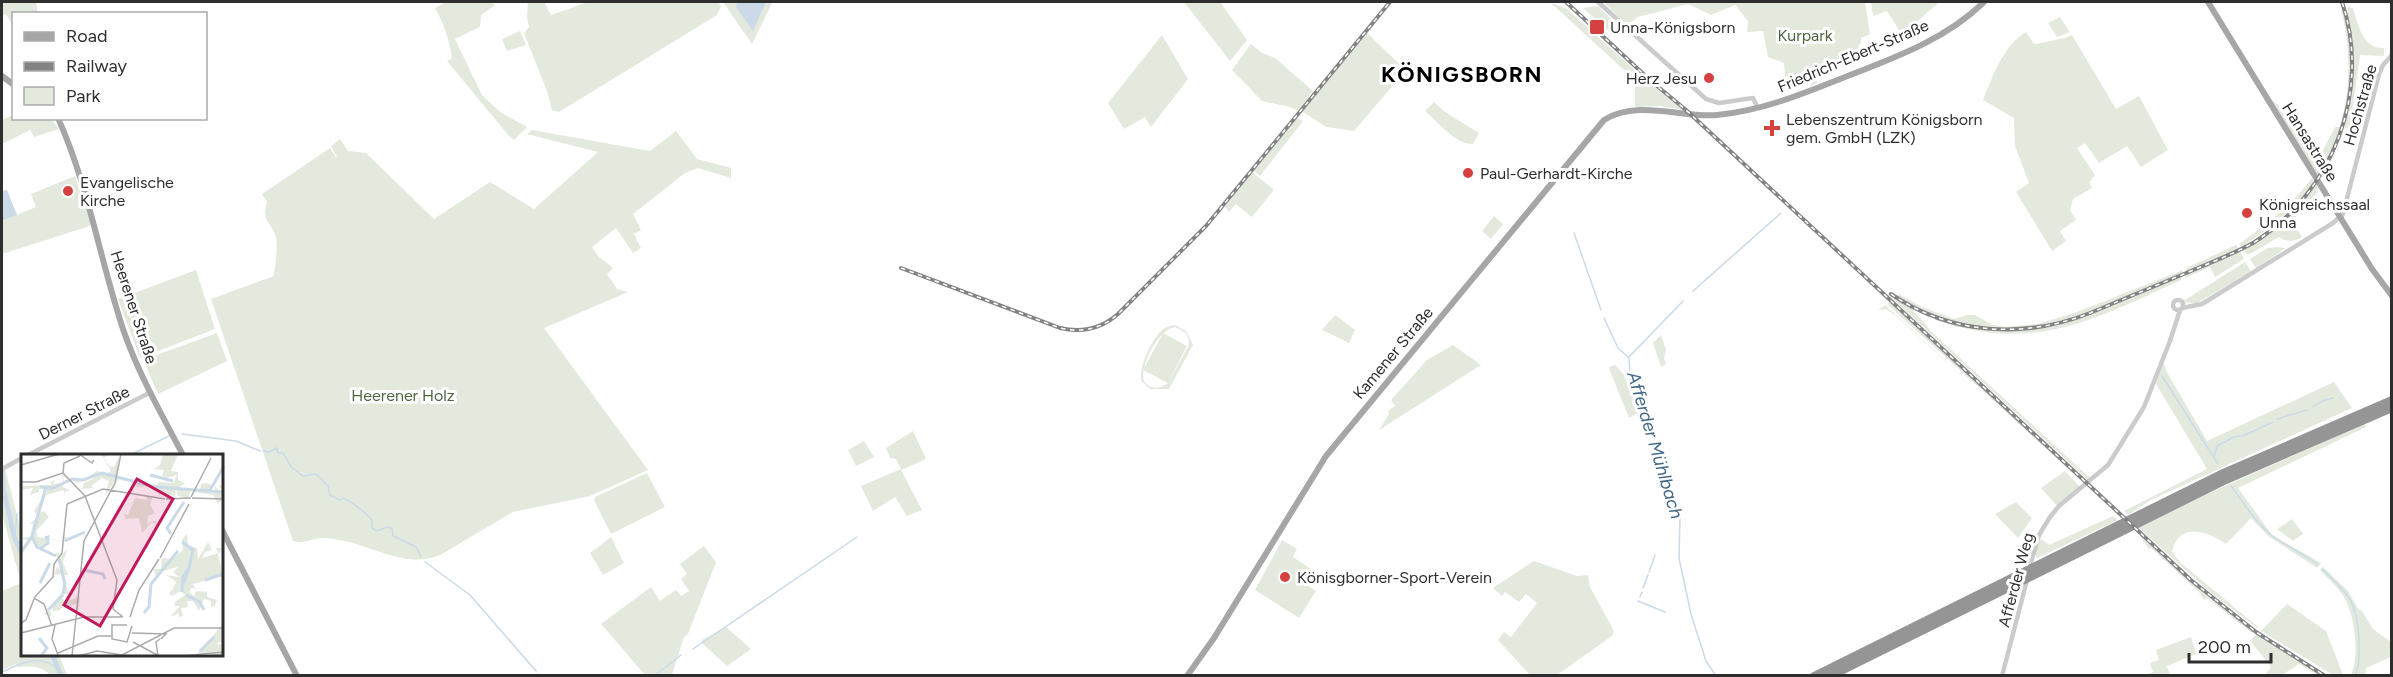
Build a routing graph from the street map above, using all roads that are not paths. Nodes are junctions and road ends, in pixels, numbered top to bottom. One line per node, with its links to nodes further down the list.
1 (1598, 2): 5 (street)
2 (1984, 2): 5 (main road, Friedrich-Ebert-Straße)
3 (2208, 2): 9 (main road, Hansastraße)
4 (2391, 55): 8 (street, Hochstraße)
5 (1758, 108): 6 (main road, Friedrich-Ebert-Straße)
6 (1670, 112): 23 (main road, Kamener Straße)
7 (58, 120): 12 (main road, Heerener Straße)
8 (2347, 199): 9 (street, Hochstraße); 10 (street, Hochstraße)
9 (2336, 211): 10 (main road, Hansastraße)
10 (2340, 217): 11 (main road, Hansastraße); 26 (street, Afferder Weg)
11 (2391, 296)
12 (151, 392): 16 (street, Derner Straße); 17 (main road, Heerener Straße)
13 (2391, 400): 15 (highway)
14 (2391, 408): 15 (highway)
15 (2369, 413): 21 (highway)
16 (30, 454)
17 (182, 454)
18 (21, 459): 19 (street)
19 (3, 468)
20 (224, 534): 22 (main road)
21 (2033, 571): 24 (highway); 25 (highway)
22 (297, 675)
23 (1187, 675)
24 (1814, 675)
25 (1831, 675)
26 (2002, 675)

